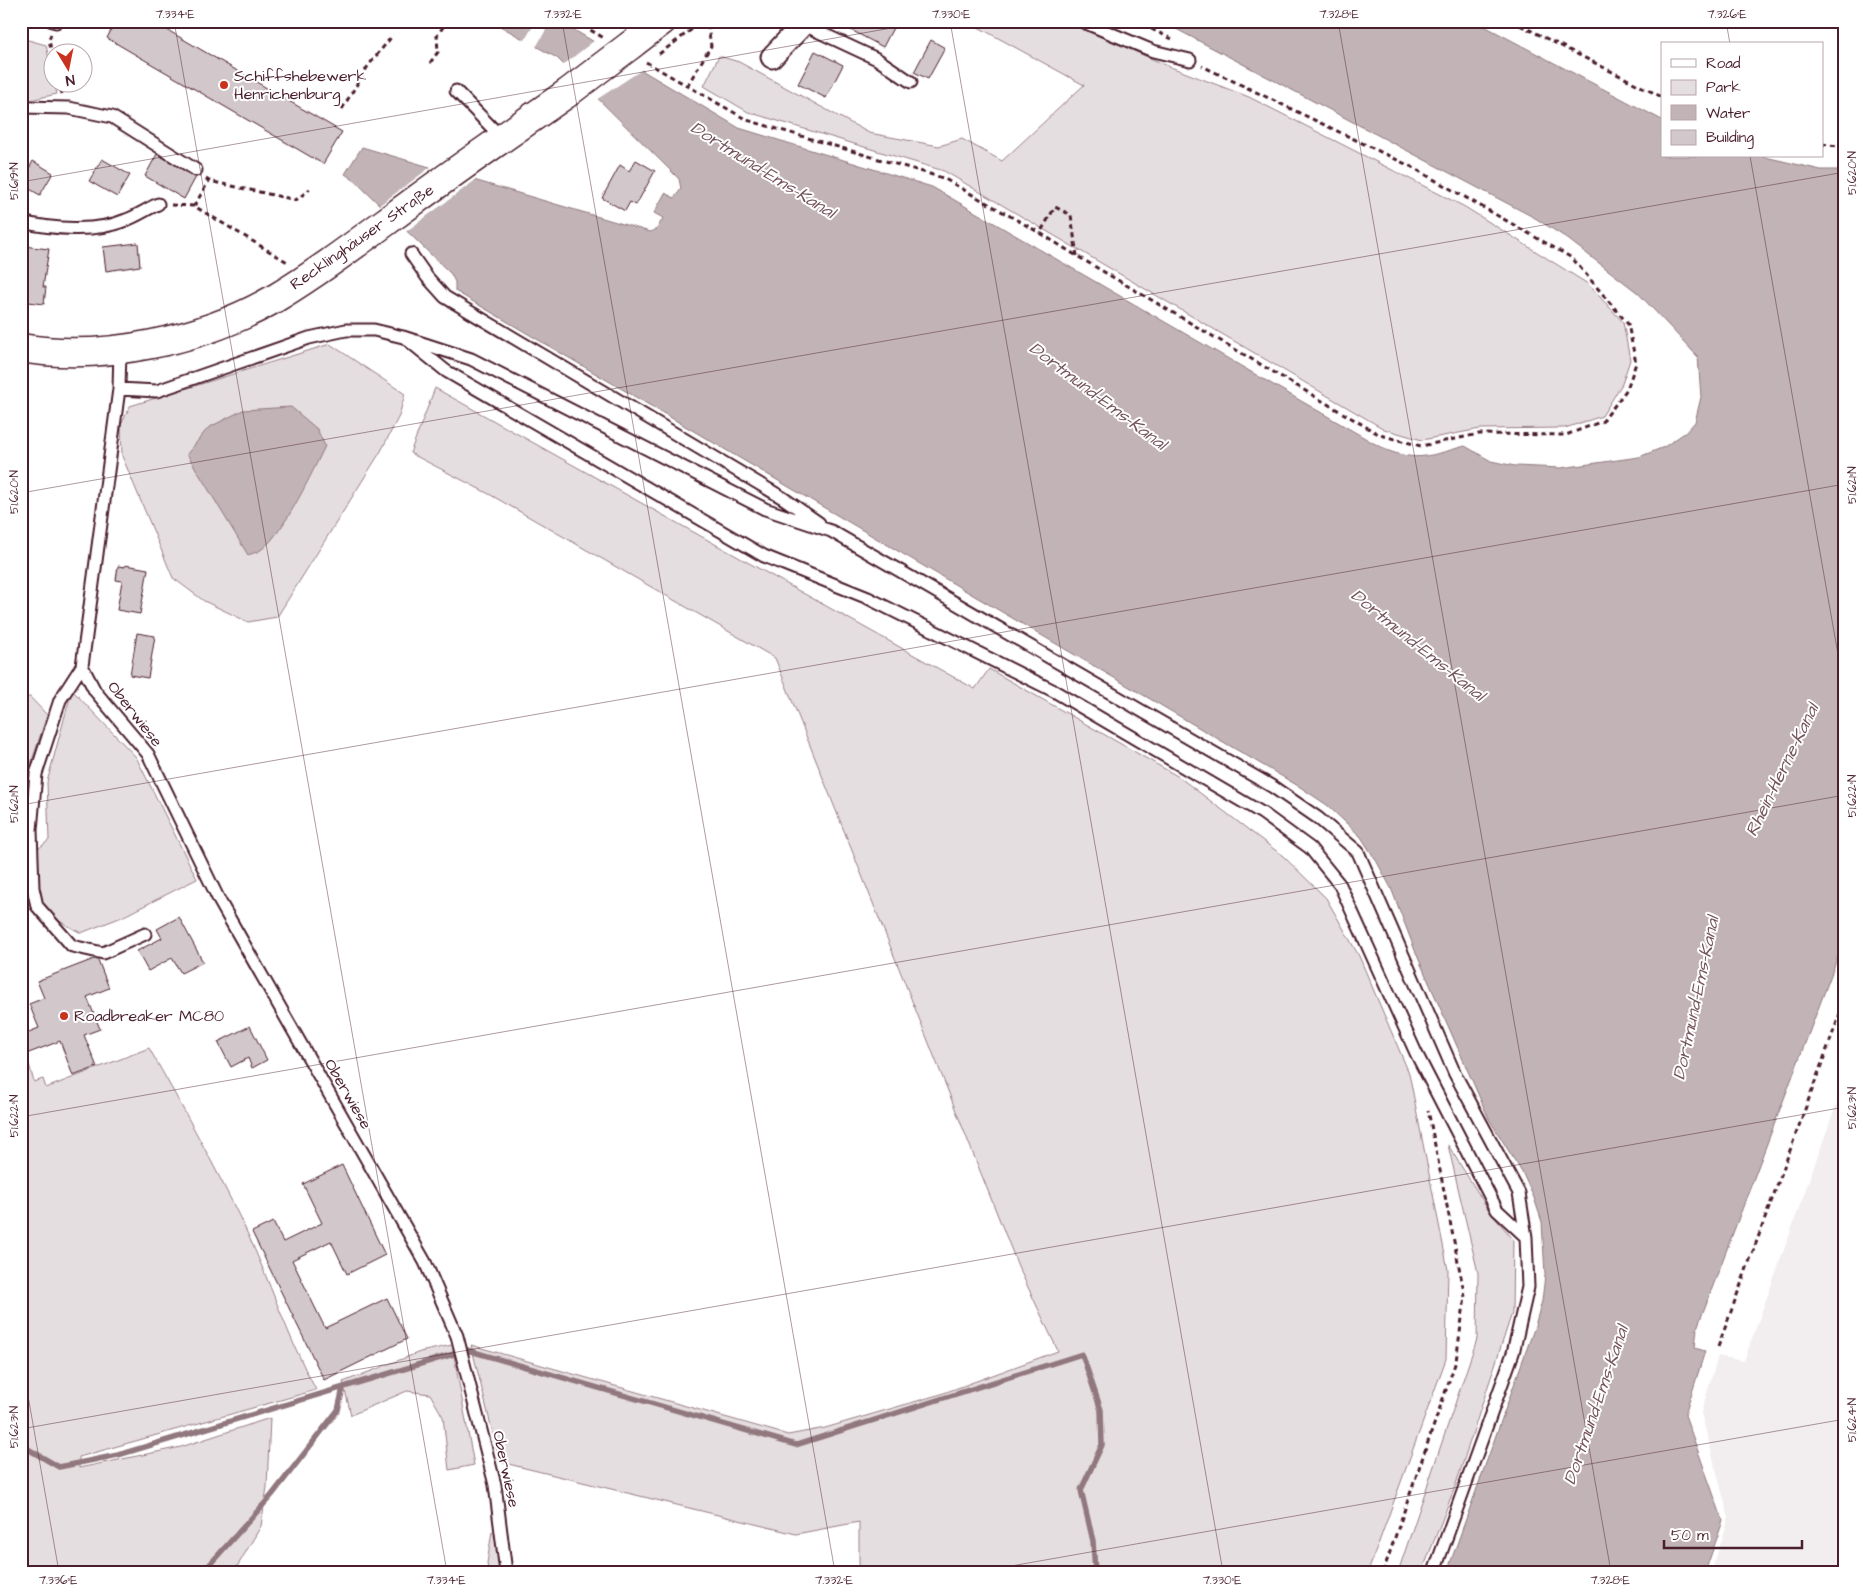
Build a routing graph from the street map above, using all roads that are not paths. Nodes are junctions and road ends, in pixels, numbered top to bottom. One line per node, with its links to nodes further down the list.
1 (662, 21): 9 (main road, Recklinghäuser Straße, bridge)
2 (1081, 21): 5 (lane)
3 (805, 23): 4 (street); 6 (lane)
4 (772, 58)
5 (1190, 60)
6 (911, 82)
7 (456, 91): 9 (lane)
8 (21, 107): 10 (lane)
9 (502, 138): 16 (main road, Recklinghäuser Straße)
10 (196, 170)
11 (158, 204): 12 (lane)
12 (21, 222)
13 (411, 254): 18 (lane)
14 (403, 337): 17 (lane); 18 (lane); 21 (lane)
15 (21, 348): 16 (main road, Recklinghäuser Straße)
16 (120, 349): 17 (lane)
17 (119, 389): 19 (lane)
18 (831, 531): 21 (lane)
19 (82, 666): 20 (lane); 22 (lane, Oberwiese)
20 (145, 934)
21 (1526, 1236): 23 (lane)
22 (506, 1572)
23 (1434, 1572)

